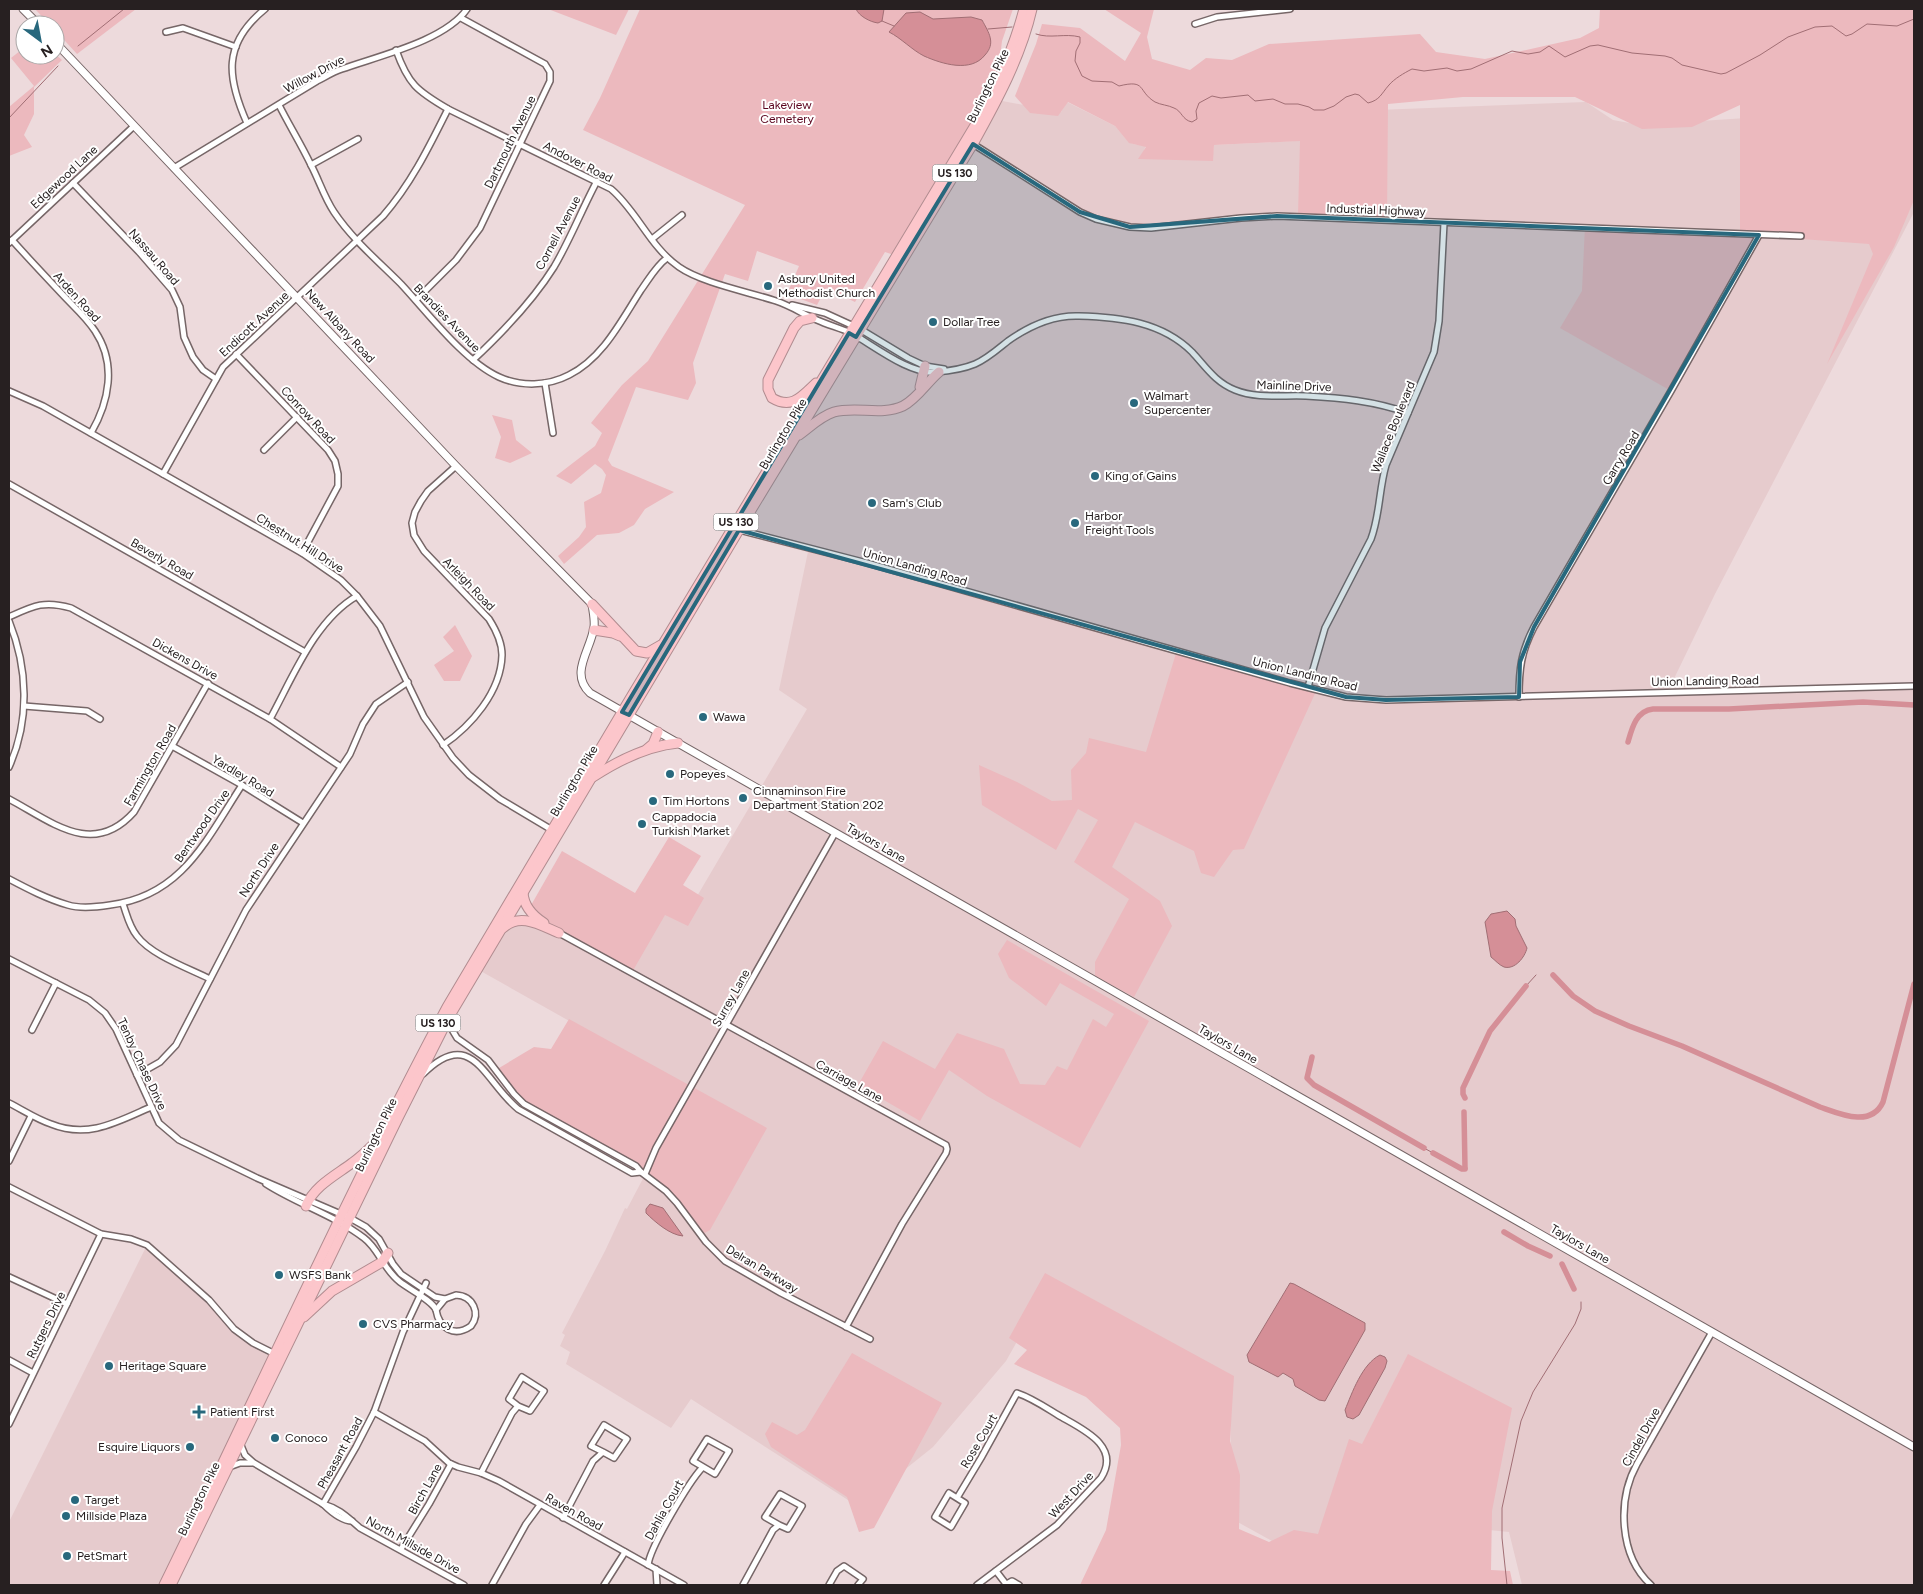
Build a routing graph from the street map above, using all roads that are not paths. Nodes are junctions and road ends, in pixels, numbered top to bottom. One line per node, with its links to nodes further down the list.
1 (265, 9): 10 (street)
2 (467, 9): 7 (street, Willow Drive)
3 (1024, 9): 36 (highway, Burlington Pike / US 130)
4 (1032, 9): 19 (highway, Burlington Pike / US 130)
5 (1290, 9): 6 (street)
6 (1254, 11): 8 (street)
7 (461, 18): 11 (street, Willow Drive); 18 (street, Dartmouth Avenue)
8 (1195, 24)
9 (166, 32): 10 (street)
10 (236, 47): 15 (street)
11 (396, 50): 13 (street, Willow Drive); 14 (street, Andover Road)
12 (65, 53): 16 (street, New Albany Road)
13 (278, 105): 15 (street, Willow Drive); 20 (street, Brandies Avenue)
14 (448, 109): 18 (street, Andover Road); 28 (street, Endicott Avenue)
15 (248, 123): 21 (street, Willow Drive)
16 (134, 126): 21 (street, New Albany Road); 23 (street, Edgewood Lane)
17 (358, 139): 20 (street)
18 (521, 144): 22 (street, Andover Road); 33 (street, Dartmouth Avenue)
19 (973, 144): 25 (street, Industrial Highway); 36 (highway, Burlington Pike / US 130)
20 (311, 165): 28 (street, Brandies Avenue)
21 (174, 168): 32 (street, New Albany Road)
22 (597, 180): 29 (street, Andover Road); 38 (street, Cornell Avenue)
23 (73, 183): 30 (street, Edgewood Lane); 42 (street, Nassau Road)
24 (682, 215): 29 (street)
25 (1444, 223): 26 (street, Industrial Highway); 46 (street, Wallace Boulevard)
26 (1759, 235): 27 (street, Industrial Highway); 69 (street, Garry Road)
27 (1801, 236)
28 (358, 239): 32 (street, Endicott Avenue); 33 (street, Brandies Avenue)
29 (652, 239): 31 (street, Andover Road)
30 (10, 242): 48 (street, Arden Road)
31 (667, 258): 34 (street, Andover Road); 43 (street, Brandies Avenue)
32 (297, 297): 37 (street, Endicott Avenue); 52 (street, New Albany Road)
33 (416, 300): 38 (street, Brandies Avenue)
34 (779, 302): 35 (street, Andover Road); 36 (street, Andover Road)
35 (812, 318): 36 (street, Andover Road); 41 (highway)
36 (855, 331): 39 (street, Andover Road); 39 (street, Andover Road); 41 (highway, Burlington Pike / US 130); 50 (highway, Burlington Pike / US 130)
37 (236, 354): 42 (street, Endicott Avenue); 47 (street, Conrow Road)
38 (473, 360): 43 (street, Brandies Avenue)
39 (925, 369): 40 (street, Andover Road); 45 (highway)
40 (943, 371): 45 (highway); 46 (street, Mainline Drive)
41 (824, 376): 63 (highway, Burlington Pike / US 130)
42 (216, 379): 53 (street, Endicott Avenue)
43 (546, 383): 49 (street)
44 (9, 391): 48 (street, Chestnut Hill Drive)
45 (919, 392): 50 (highway)
46 (1408, 412): 68 (street, Wallace Boulevard)
47 (298, 417): 51 (street); 56 (street, Conrow Road)
48 (91, 433): 53 (street, Chestnut Hill Drive)
49 (553, 433)
50 (794, 439): 55 (highway, Burlington Pike / US 130)
51 (264, 450)
52 (456, 466): 58 (street, New Albany Road); 76 (street, Arleigh Road)
53 (163, 474): 56 (street, Chestnut Hill Drive)
54 (9, 484): 64 (street, Beverly Road)
55 (740, 530): 68 (street, Union Landing Road); 71 (highway, Burlington Pike / US 130)
56 (302, 553): 57 (street, Chestnut Hill Drive)
57 (357, 596): 64 (street); 65 (street, Chestnut Hill Drive)
58 (592, 604): 61 (street); 62 (highway)
59 (9, 617): 66 (street, Dickens Drive)
60 (9, 622): 70 (street)
61 (594, 630): 62 (highway); 71 (street, Taylors Lane)
62 (622, 637): 63 (highway)
63 (663, 644): 71 (highway, Burlington Pike / US 130)
64 (305, 652): 73 (street)
65 (408, 682): 76 (street, Chestnut Hill Drive); 80 (street, North Drive)
66 (208, 684): 73 (street, Dickens Drive); 77 (street, Farmington Road)
67 (1914, 686): 69 (street, Union Landing Road)
68 (1308, 687): 69 (street, Union Landing Road)
69 (1519, 697)
70 (24, 706): 72 (street); 79 (street)
71 (625, 713): 74 (street, Taylors Lane); 81 (highway, Burlington Pike / US 130); 85 (highway, Burlington Pike / US 130)
72 (100, 719)
73 (270, 719): 80 (street, Dickens Drive)
74 (658, 732): 75 (street, Taylors Lane); 78 (highway)
75 (678, 743): 78 (highway); 86 (street, Taylors Lane)
76 (442, 745): 85 (street, Chestnut Hill Drive)
77 (172, 746): 82 (street, Yardley Road); 83 (street, Farmington Road)
78 (645, 750): 81 (highway)
79 (9, 767)
80 (341, 767): 84 (street, North Drive)
81 (590, 779): 88 (highway, Burlington Pike / US 130)
82 (242, 785): 84 (street, Yardley Road); 89 (street, Bentwood Drive)
83 (9, 799)
84 (303, 823): 93 (street, North Drive)
85 (552, 830): 103 (highway, Burlington Pike / US 130)
86 (836, 833): 96 (street, Surrey Lane); 121 (street, Taylors Lane)
87 (9, 879): 89 (street, Bentwood Drive)
88 (523, 893): 90 (highway, Burlington Pike / US 130); 91 (highway)
89 (124, 904): 93 (street)
90 (499, 932): 91 (highway); 95 (highway, Burlington Pike / US 130)
91 (559, 933): 96 (street, Carriage Lane)
92 (9, 959): 94 (street, Tenby Chase Drive)
93 (210, 979): 98 (street, North Drive)
94 (56, 983): 97 (street); 98 (street, Tenby Chase Drive)
95 (449, 1017): 99 (highway, Burlington Pike / US 130); 105 (street, Delran Parkway)
96 (727, 1025): 105 (street, Surrey Lane); 120 (street, Carriage Lane)
97 (32, 1030)
98 (136, 1074): 101 (street, Tenby Chase Drive)
99 (417, 1081): 105 (street, Delran Parkway); 108 (highway, Burlington Pike / US 130)
100 (9, 1103): 102 (street)
101 (151, 1106): 102 (street); 107 (street, Tenby Chase Drive)
102 (31, 1116): 104 (street)
103 (380, 1138): 107 (highway); 108 (highway, Burlington Pike / US 130)
104 (9, 1161)
105 (643, 1173): 120 (street, Delran Parkway)
106 (9, 1187): 109 (street)
107 (307, 1203): 108 (street, Tenby Chase Drive); 108 (street, Tenby Chase Drive)
108 (345, 1220): 110 (street); 111 (street); 119 (highway, Burlington Pike / US 130); 123 (highway, Burlington Pike / US 130)
109 (101, 1234): 117 (street, Rutgers Drive); 123 (street)
110 (388, 1253): 111 (highway); 114 (street)
111 (382, 1262): 115 (street); 119 (highway)
112 (9, 1277): 117 (street)
113 (426, 1283): 114 (street, Pheasant Road)
114 (423, 1290): 115 (street, Pheasant Road); 116 (street)
115 (420, 1296): 118 (street); 128 (street, Pheasant Road)
116 (445, 1299): 118 (street); 118 (street)
117 (67, 1304): 125 (street, Rutgers Drive)
118 (436, 1310)
119 (298, 1322): 130 (highway, Burlington Pike / US 130)
120 (846, 1327): 122 (street, Delran Parkway)
121 (1712, 1332): 131 (street, Taylors Lane); 161 (street, Cindel Drive)
122 (870, 1339)
123 (275, 1354): 148 (highway, Burlington Pike / US 130)
124 (9, 1360): 125 (street)
125 (33, 1373): 129 (street, Rutgers Drive)
126 (1017, 1393): 138 (street, Rose Court); 147 (street, West Drive)
127 (518, 1406): 127 (street); 137 (street)
128 (374, 1412): 134 (street, Pheasant Road); 139 (street, Pheasant Road)
129 (9, 1424)
130 (240, 1443): 133 (street, North Millside Drive); 135 (highway, Burlington Pike / US 130)
131 (1914, 1447)
132 (603, 1452): 132 (street); 141 (street)
133 (254, 1463): 135 (street); 139 (street, North Millside Drive)
134 (450, 1464): 137 (street, Raven Road); 143 (street, Birch Lane)
135 (229, 1467): 149 (highway, Burlington Pike / US 130)
136 (702, 1468): 136 (street); 145 (street, Dahlia Court)
137 (480, 1473): 140 (street, Raven Road)
138 (957, 1498): 138 (street)
139 (323, 1504): 143 (street, North Millside Drive)
140 (540, 1505): 141 (street, Raven Road); 151 (street)
141 (563, 1518): 144 (street, Raven Road)
142 (779, 1525): 142 (street); 155 (street)
143 (401, 1549): 150 (street, North Millside Drive)
144 (625, 1552): 145 (street, Raven Road); 152 (street)
145 (648, 1565): 146 (street, Raven Road)
146 (656, 1569): 153 (street); 154 (street, Raven Road)
147 (996, 1571): 158 (street, West Drive); 159 (street)
148 (164, 1585)
149 (172, 1585)
150 (464, 1585)
151 (492, 1585)
152 (604, 1585)
153 (657, 1585)
154 (684, 1585)
155 (743, 1585)
156 (829, 1585): 157 (street)
157 (858, 1585)
158 (977, 1585)
159 (1005, 1585): 160 (street)
160 (1020, 1585)
161 (1651, 1585)

